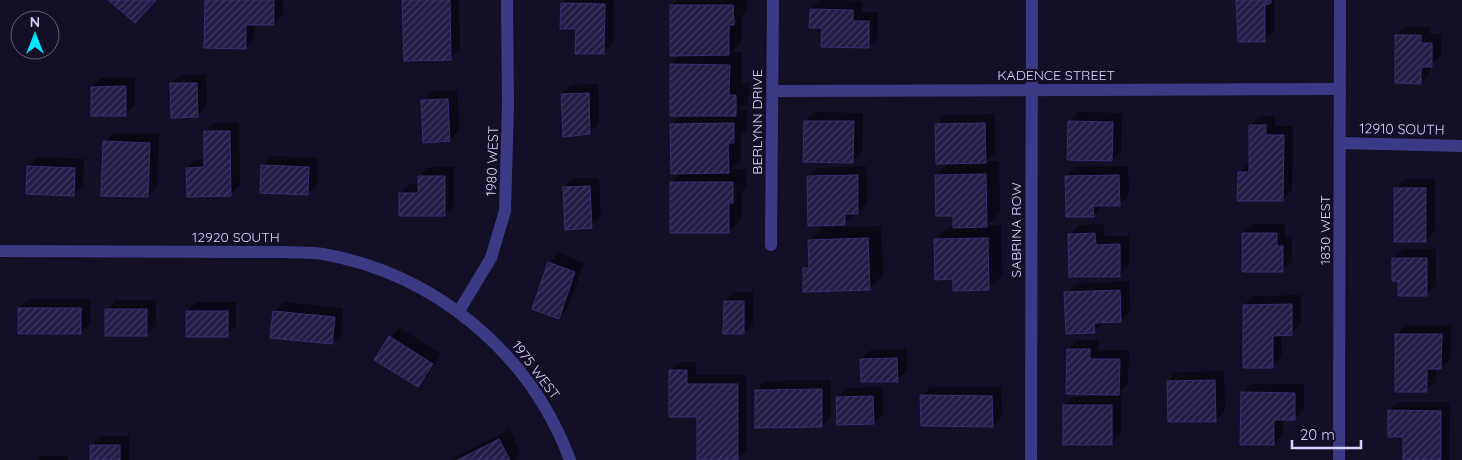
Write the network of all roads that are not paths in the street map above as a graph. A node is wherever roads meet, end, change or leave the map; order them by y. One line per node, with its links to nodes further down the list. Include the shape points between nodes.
1 (507, 0): 12 (street, 1980 WEST, via 505,211 491,258)
2 (773, 0): 7 (street, BERLYNN DRIVE)
3 (1032, 0): 6 (street, SABRINA ROW)
4 (1340, 0): 5 (street, 1830 WEST)
5 (1340, 89): 6 (street, KADENCE STREET); 8 (street, 1830 WEST)
6 (1032, 90): 7 (street, KADENCE STREET); 14 (street, SABRINA ROW)
7 (772, 91): 10 (street, BERLYNN DRIVE)
8 (1340, 143): 9 (street, 12910 SOUTH); 15 (street, 1830 WEST)
9 (1462, 146)
10 (771, 245)
11 (0, 251): 12 (street, 12920 SOUTH, via 322,254 394,276)
12 (459, 311): 13 (street, 1975 WEST, via 493,339 521,372 545,406)
13 (570, 460)
14 (1031, 460)
15 (1339, 460)

